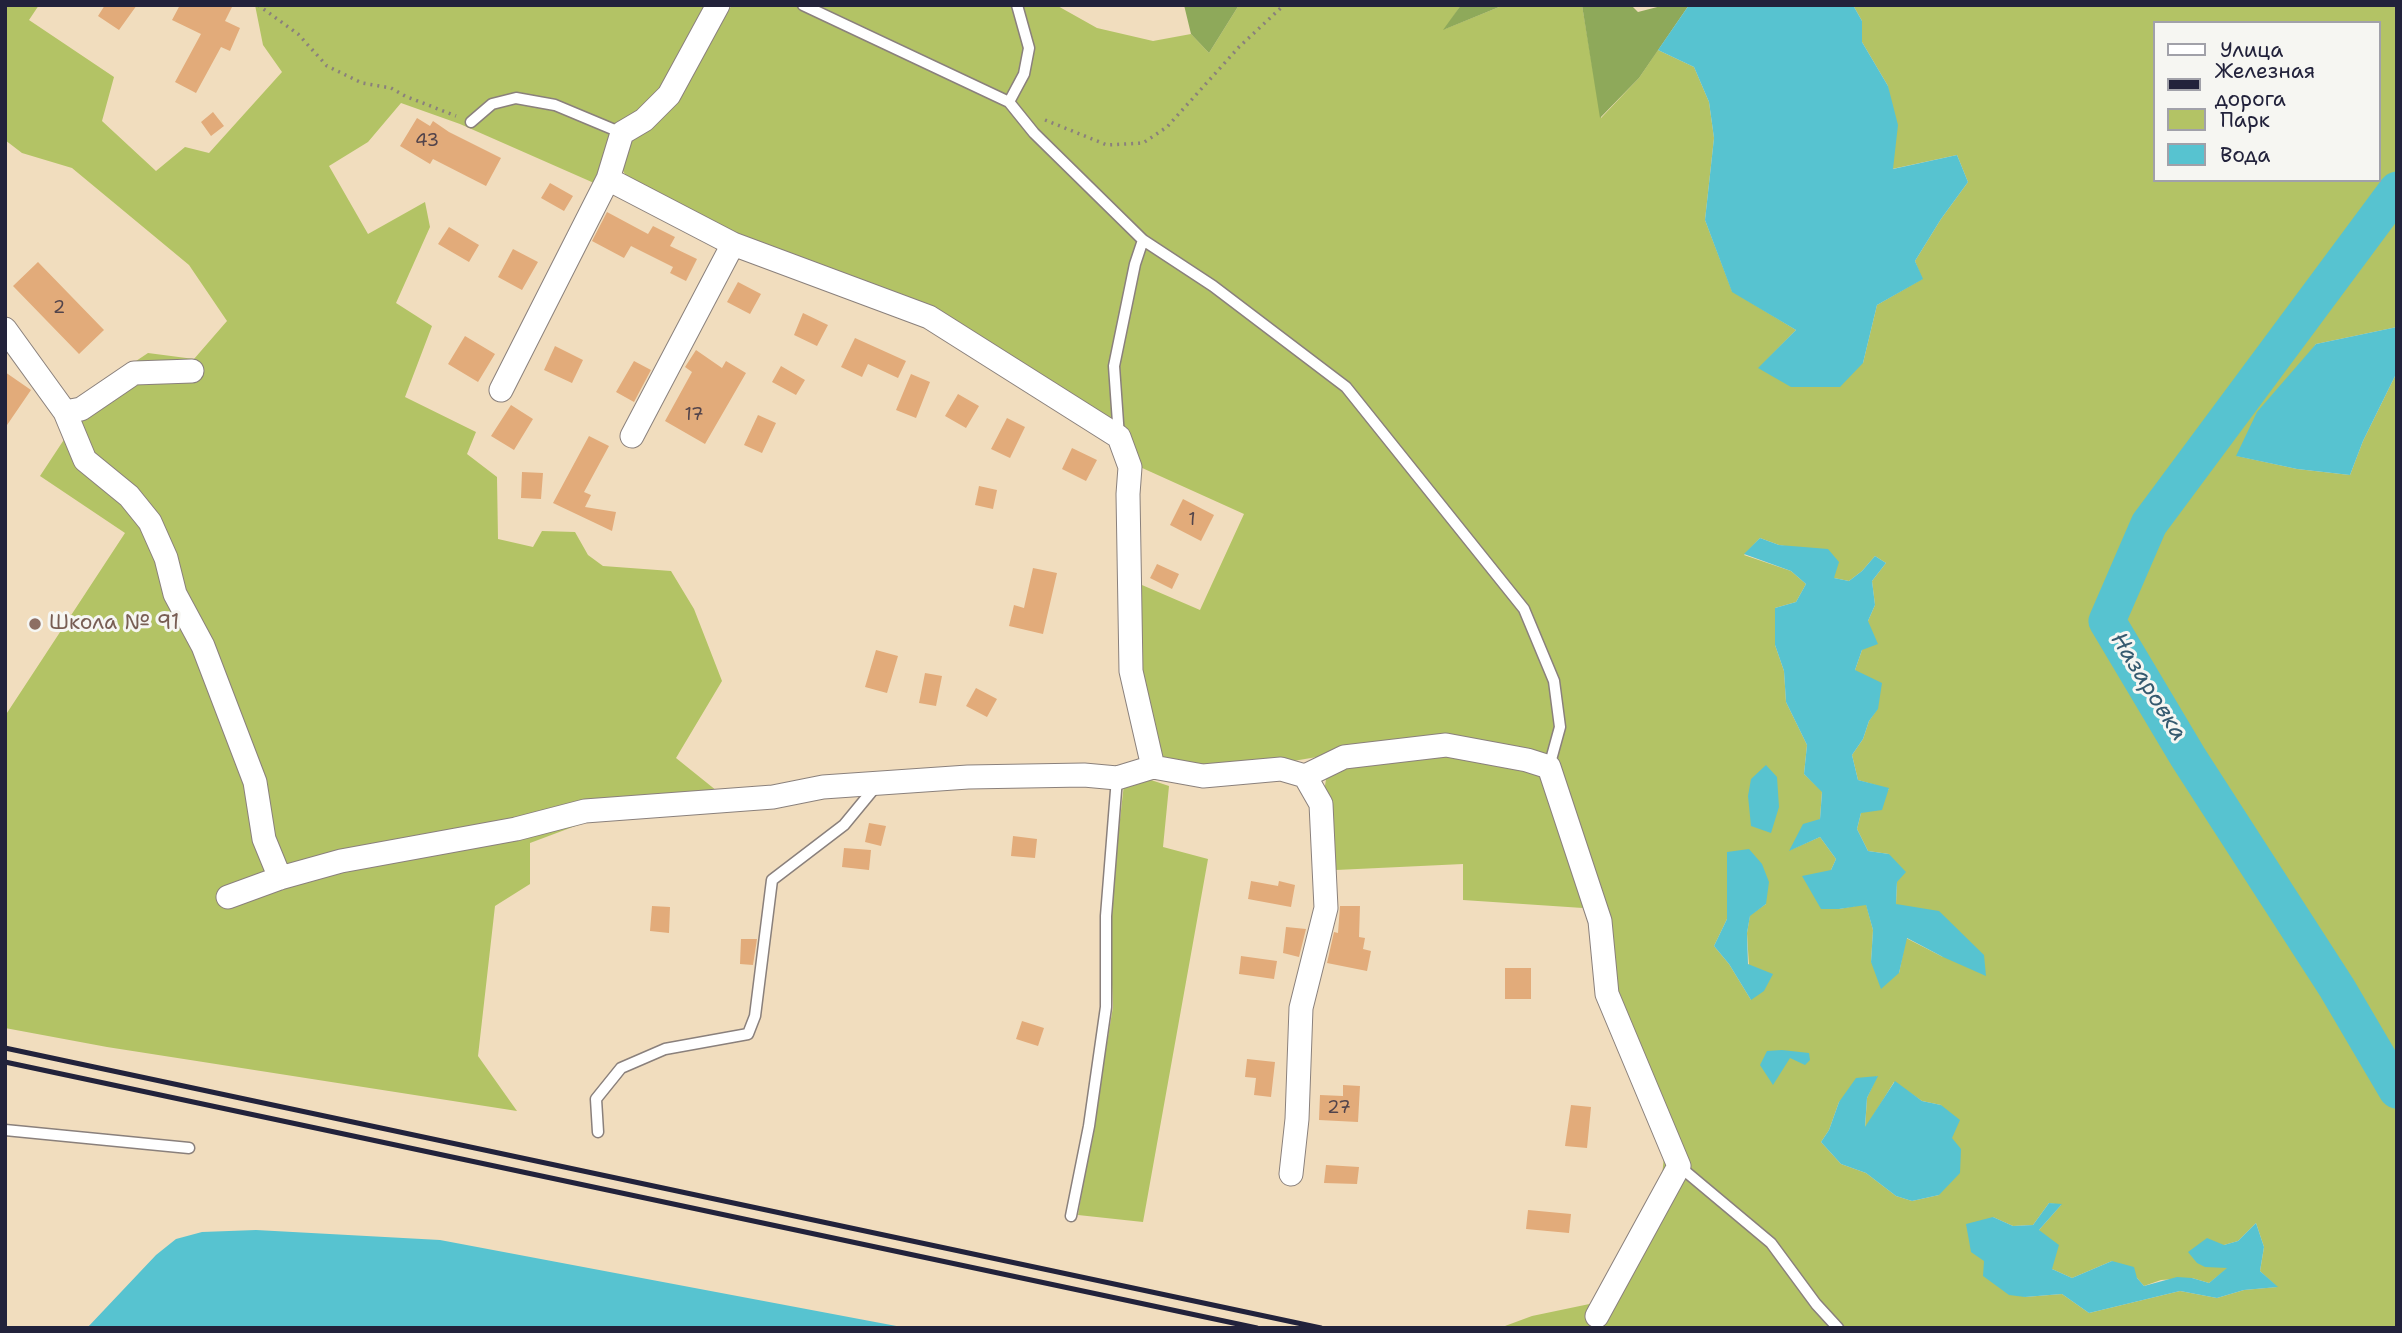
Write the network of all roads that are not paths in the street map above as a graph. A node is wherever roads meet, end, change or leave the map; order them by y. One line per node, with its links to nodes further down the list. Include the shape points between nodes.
1 (718, 5): 4 (street)
2 (803, 5): 5 (lane)
3 (1017, 5): 5 (lane, via 1029,48 1024,74)
4 (705, 16): 7 (street, via 669,95 644,120)
5 (1009, 102): 9 (lane, via 1034,133)
6 (471, 122): 7 (lane, via 492,104 516,98 555,105)
7 (622, 133): 8 (street)
8 (608, 179): 10 (street); 13 (street)
9 (1143, 240): 16 (lane, via 1114,366); 18 (lane, via 1213,286 1346,387 1524,609 1554,681 1560,727)
10 (733, 244): 15 (street); 16 (street, via 929,317)
11 (5, 329): 14 (street)
12 (192, 371): 14 (street, via 134,373 81,409)
13 (500, 390)
14 (65, 412): 22 (street, via 85,460 129,496 150,522 255,782 264,839)
15 (632, 436)
16 (1119, 437): 17 (street, via 1130,467 1131,671)
17 (1153, 767): 19 (street, via 1203,776 1281,769); 20 (street)
18 (1549, 767): 19 (street, via 1446,745 1344,757); 27 (street, via 1600,921 1607,994)
19 (1305, 776): 28 (street, via 1321,804 1326,908 1301,1008)
20 (1117, 778): 21 (street, via 981,777); 29 (lane, via 1106,916 1107,1007)
21 (879, 783): 22 (street, via 773,797 585,811 516,829 341,861); 25 (lane, via 844,825 772,880 755,1016 747,1034 665,1049 621,1068 596,1099)
22 (280, 878): 23 (street)
23 (228, 897)
24 (5, 1130): 26 (lane)
25 (598, 1132)
26 (189, 1148)
27 (1679, 1166): 30 (street); 31 (lane, via 1771,1243)
28 (1291, 1174)
29 (1071, 1216)
30 (1597, 1316)
31 (1838, 1328)

